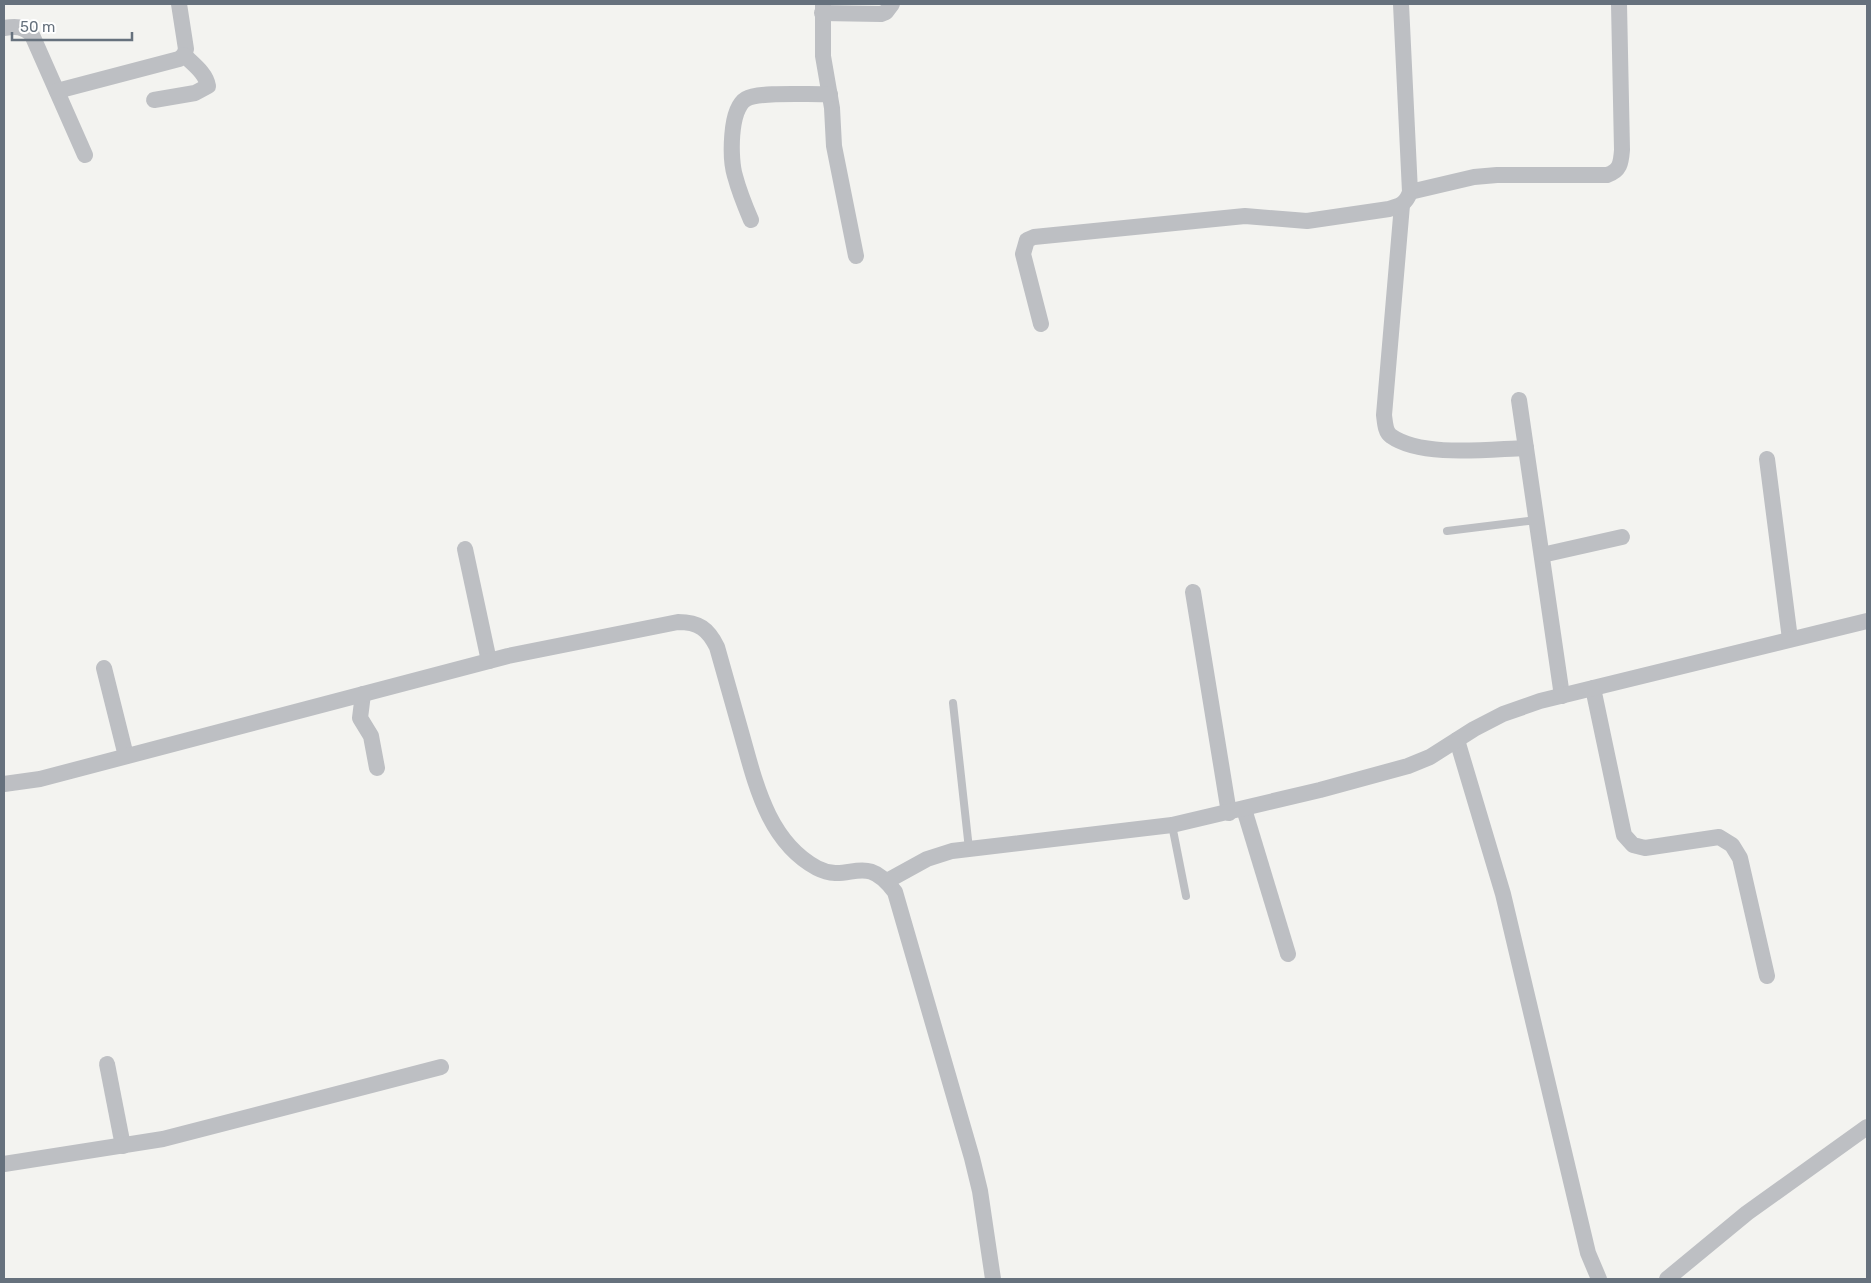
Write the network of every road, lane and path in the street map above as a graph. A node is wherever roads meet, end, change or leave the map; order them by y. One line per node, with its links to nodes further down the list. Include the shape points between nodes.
1 (179, 4): 7 (street, via 186,49)
2 (892, 4): 5 (street, via 881,14)
3 (1401, 4): 12 (street)
4 (1619, 4): 12 (street, via 1622,150 1621,165 1614,172 1607,175 1474,177)
5 (823, 8): 9 (street, via 823,56)
6 (4, 28): 8 (street, via 25,28 32,35)
7 (184, 55): 8 (street); 10 (street, via 202,72 208,86 195,93)
8 (57, 91): 11 (street)
9 (830, 94): 13 (street, via 756,96 740,103 734,116 732,159 734,175); 14 (street, via 838,169)
10 (154, 100)
11 (85, 155)
12 (1406, 199): 15 (street, via 1389,209 1307,220 1245,216 1027,240 1023,254); 17 (street, via 1385,428 1391,436 1436,451)
13 (751, 220)
14 (856, 256)
15 (1041, 324)
16 (1519, 400): 17 (street)
17 (1526, 448): 19 (street)
18 (1767, 459): 26 (street)
19 (1536, 520): 20 (lane); 23 (street)
20 (1447, 531)
21 (1622, 537): 23 (street)
22 (465, 549): 27 (street)
23 (1542, 555): 31 (street)
24 (1193, 592): 37 (street)
25 (1867, 621): 26 (street)
26 (1790, 639): 29 (street)
27 (489, 661): 30 (street); 40 (street, via 678,622 692,622 703,627 717,647 758,793 779,833 818,869 834,872 868,870)
28 (104, 668): 34 (street)
29 (1593, 688): 31 (street); 43 (street, via 1624,835 1633,845 1645,848 1719,837 1732,845 1740,858)
30 (363, 694): 34 (street); 35 (street, via 360,718 373,742)
31 (1562, 696): 33 (street, via 1503,714)
32 (953, 703): 39 (lane)
33 (1458, 740): 37 (street, via 1408,766); 50 (street, via 1504,894 1588,1253)
34 (126, 756): 36 (street, via 40,779)
35 (377, 768)
36 (4, 784)
37 (1236, 811): 38 (street); 42 (street)
38 (1172, 825): 39 (street); 41 (lane)
39 (969, 849): 40 (street, via 927,860)
40 (887, 881): 49 (street, via 895,892 906,926 972,1158)
41 (1186, 896)
42 (1288, 954)
43 (1767, 976)
44 (107, 1064): 47 (street)
45 (441, 1067): 47 (street, via 163,1139)
46 (1867, 1127): 51 (street, via 1748,1213)
47 (122, 1146): 48 (street)
48 (4, 1164)
49 (993, 1279)
50 (1599, 1279)
51 (1667, 1279)

